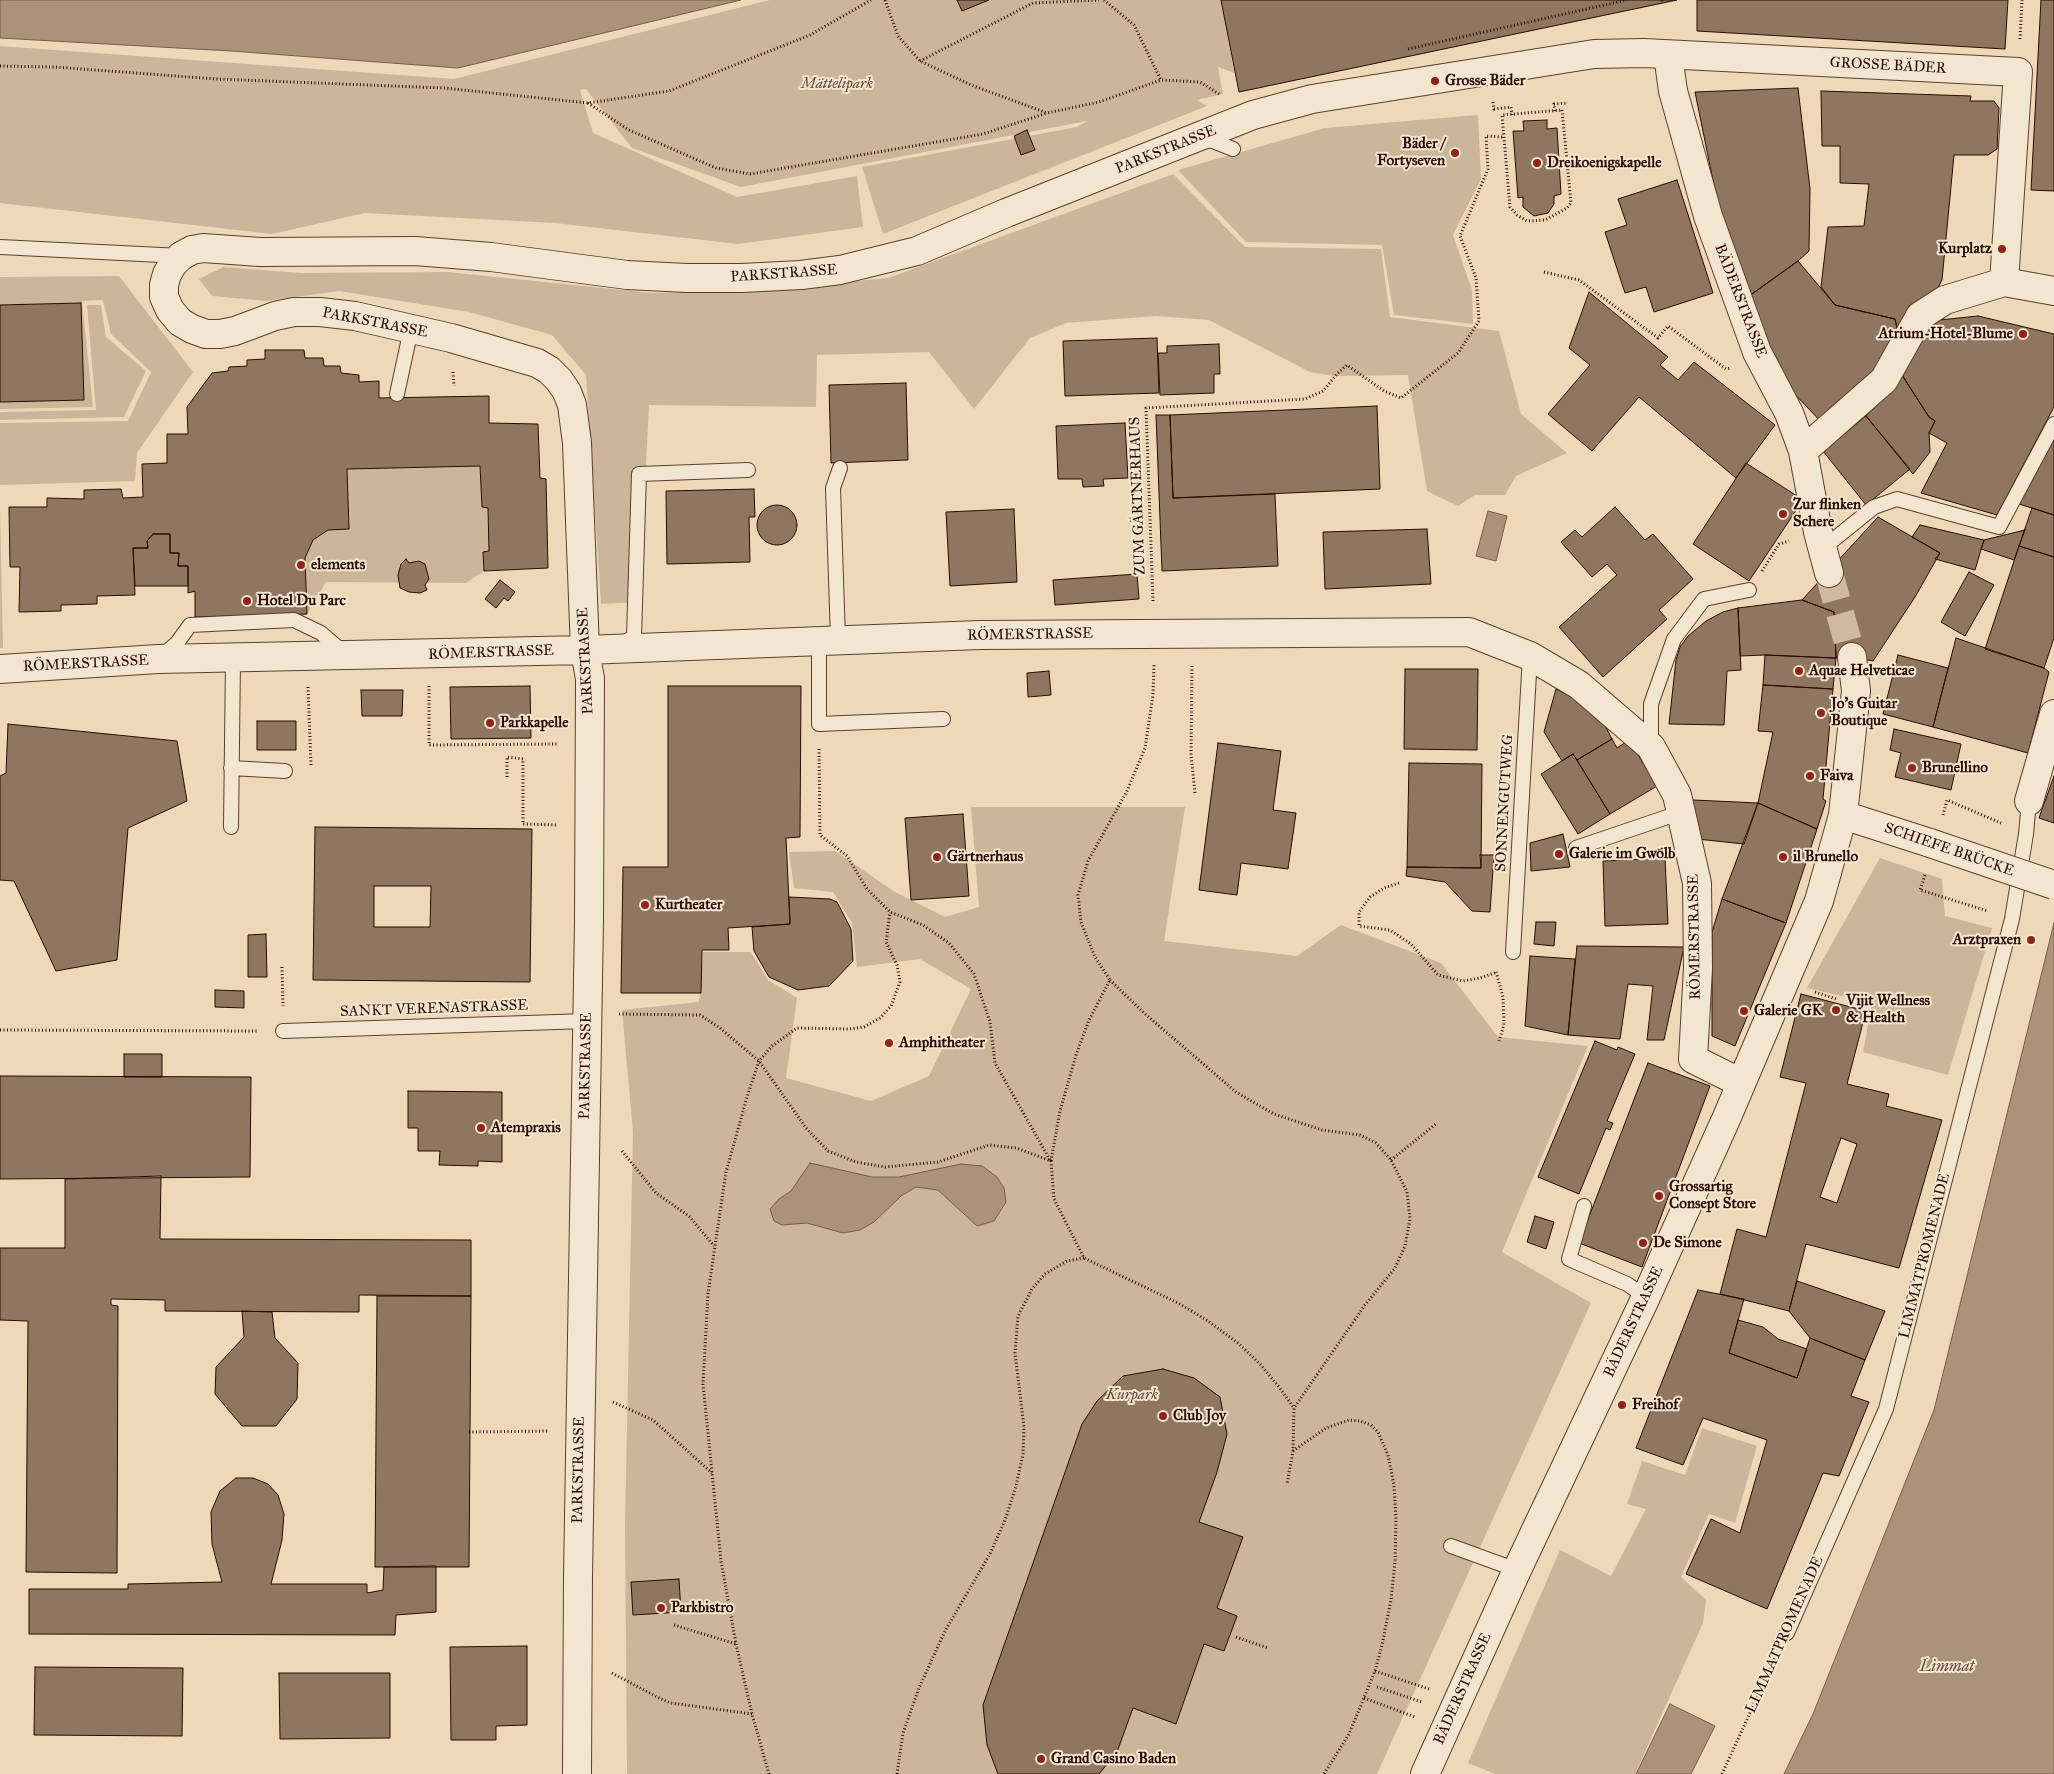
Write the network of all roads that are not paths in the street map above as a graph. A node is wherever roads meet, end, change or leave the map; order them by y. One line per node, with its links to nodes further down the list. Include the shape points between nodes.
1 (1668, 55): 2 (street, PARKSTRASSE, via 1594,54 1312,99 1253,115); 6 (street, GROSSE BÄDER, via 2018,72); 11 (street, BÄDERSTRASSE, via 1673,91 1708,216 1757,352 1789,413)
2 (1192, 140): 3 (lane, via 1214,141); 5 (street, PARKSTRASSE, via 917,251 830,272 687,278 415,251 260,252 203,248)
3 (1232, 149)
4 (0, 247): 5 (lane)
5 (181, 256): 8 (street, PARKSTRASSE, via 167,274 164,296 180,322 206,334 235,331 294,312 354,316)
6 (2004, 282): 7 (street); 11 (street, via 1945,300 1920,316 1884,380)
7 (2054, 291)
8 (411, 329): 9 (lane); 18 (street, PARKSTRASSE, via 537,363 549,370 567,392 577,443)
9 (397, 394)
10 (2054, 424): 14 (lane, via 1999,527 1897,499 1874,507)
11 (1803, 451): 14 (street, BÄDERSTRASSE)
12 (840, 468): 16 (lane, via 833,488)
13 (748, 470): 17 (lane, via 639,474 634,638)
14 (1825, 561)
15 (1749, 590): 27 (lane, via 1704,599 1674,639 1651,704)
16 (829, 640): 17 (street, RÖMERSTRASSE); 20 (street, RÖMERSTRASSE, via 1154,627 1193,633 1469,632); 26 (lane, via 818,724)
17 (614, 648): 18 (street, RÖMERSTRASSE)
18 (585, 650): 19 (street, RÖMERSTRASSE); 37 (street, PARKSTRASSE, via 590,678)
19 (348, 656): 22 (lane, via 321,633 294,620 190,626 177,643); 23 (street, RÖMERSTRASSE)
20 (1530, 656): 27 (street, RÖMERSTRASSE, via 1579,685); 36 (lane, SONNENGUTWEG)
21 (1852, 657): 32 (street, BÄDERSTRASSE, via 1856,690)
22 (158, 659): 23 (street, RÖMERSTRASSE); 24 (street, RÖMERSTRASSE)
23 (233, 659): 28 (lane)
24 (0, 669)
25 (2054, 714): 30 (street, LIMMATPROMENADE)
26 (943, 720)
27 (1651, 747): 31 (street, RÖMERSTRASSE, via 1677,795)
28 (231, 768): 29 (lane); 33 (lane)
29 (285, 771)
30 (2029, 801): 44 (lane, LIMMATPROMENADE, via 2012,919 1886,1409)
31 (1682, 812): 34 (lane); 39 (street, RÖMERSTRASSE, via 1697,883 1698,968 1693,1059)
32 (1843, 815): 35 (street, SCHIEFE BRÜCKE, bridge); 39 (street, BÄDERSTRASSE, via 1819,902)
33 (231, 827)
34 (1576, 848)
35 (2054, 885)
36 (1513, 952)
37 (587, 1021): 38 (lane, SANKT VERENASTRASSE); 45 (street, PARKSTRASSE)
38 (283, 1031)
39 (1741, 1083): 41 (street, BÄDERSTRASSE)
40 (1584, 1206): 41 (lane, via 1569,1259 1627,1284)
41 (1646, 1297): 43 (street, BÄDERSTRASSE)
42 (1451, 1546): 43 (lane)
43 (1517, 1570): 46 (street, BÄDERSTRASSE)
44 (1787, 1633)
45 (577, 1774)
46 (1425, 1774)

